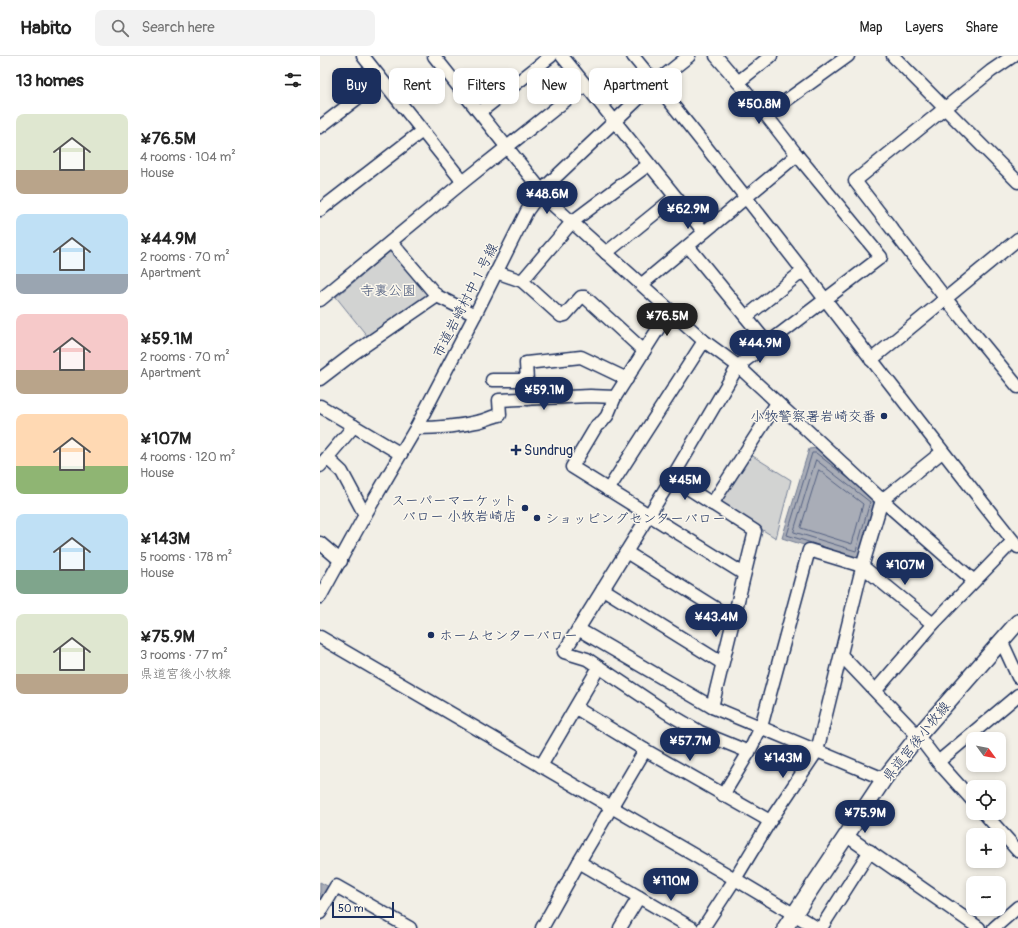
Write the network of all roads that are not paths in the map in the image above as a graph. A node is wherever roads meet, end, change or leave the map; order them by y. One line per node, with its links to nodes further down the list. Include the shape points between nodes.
1 (363, 56): 12 (street)
2 (434, 56): 22 (street)
3 (551, 56): 22 (street)
4 (562, 56): 17 (street)
5 (633, 56): 13 (street)
6 (689, 56): 14 (street, 市道岩崎村中１号線)
7 (716, 56): 16 (street)
8 (771, 56): 16 (street)
9 (848, 56): 23 (street)
10 (893, 56): 21 (street)
11 (1013, 56): 21 (street)
12 (372, 68)
13 (643, 68)
14 (674, 68)
15 (381, 80): 26 (street)
16 (738, 82): 23 (street)
17 (585, 85): 24 (street); 27 (street)
18 (350, 104): 25 (street)
19 (633, 104): 24 (street, 市道岩崎村中１号線)
20 (672, 104): 34 (street)
21 (945, 109): 31 (street); 49 (street, via 855,181)
22 (480, 112): 27 (street)
23 (766, 115): 28 (street)
24 (614, 122): 29 (street); 32 (street, 市道岩崎村中１号線)
25 (320, 127)
26 (422, 130): 30 (street); 35 (street)
27 (507, 147): 30 (street); 32 (street)
28 (797, 155): 34 (street); 48 (street, via 881,257)
29 (648, 165): 33 (street); 36 (street)
30 (463, 182): 39 (street)
31 (1018, 182)
32 (542, 190): 36 (street, via 553,205); 43 (street, 市道岩崎村中１号線, via 527,211)
33 (675, 196): 37 (street); 41 (street)
34 (746, 197): 37 (street); 42 (street)
35 (320, 210)
36 (572, 222): 41 (street); 44 (street)
37 (704, 232): 40 (street)
38 (1018, 239): 49 (street)
39 (391, 242): 46 (street); 47 (street)
40 (688, 246): 45 (street); 52 (street)
41 (606, 253): 45 (street)
42 (803, 271): 48 (street); 52 (street)
43 (496, 272): 44 (street); 51 (street, 市道岩崎村中１号線)
44 (522, 281): 55 (street, via 561,316 565,315 581,297 585,297)
45 (642, 284): 50 (street)
46 (437, 296): 51 (street); 58 (street, via 354,352)
47 (320, 299)
48 (825, 299): 54 (street); 56 (street)
49 (946, 299): 56 (street); 62 (street)
50 (670, 310): 53 (street); 55 (street)
51 (475, 315): 68 (street, 市道岩崎村中１号線)
52 (746, 317): 54 (street)
53 (704, 341): 57 (street); 73 (street)
54 (768, 343): 57 (street)
55 (644, 350): 59 (street)
56 (871, 360): 69 (street)
57 (738, 366): 65 (street); 72 (street)
58 (320, 379)
59 (627, 379): 61 (street, via 581,357 526,363); 63 (street)
60 (492, 380): 61 (street)
61 (527, 380): 64 (street)
62 (1018, 387)
63 (615, 398): 64 (street, via 590,396); 73 (street, via 607,416 597,425 572,467)
64 (528, 400): 68 (street, via 499,400 500,415 478,422 443,428)
65 (777, 403): 74 (street); 75 (street)
66 (320, 406): 67 (street)
67 (354, 426): 70 (street); 71 (street)
68 (416, 428): 70 (street, 市道岩崎村中１号線)
69 (942, 452): 74 (street); 79 (street)
70 (401, 454): 76 (street, 市道岩崎村中１号線)
71 (323, 462): 76 (street, via 342,472)
72 (672, 478): 75 (street); 77 (street)
73 (608, 490): 77 (street)
74 (882, 500): 82 (street); 84 (street)
75 (712, 504): 83 (street, via 755,531)
76 (365, 515): 81 (street, 市道岩崎村中１号線)
77 (649, 515): 80 (street); 83 (street)
78 (320, 543): 81 (street)
79 (1017, 545): 84 (street)
80 (626, 552): 85 (street); 87 (street)
81 (341, 561): 86 (street, 市道岩崎村中１号線)
82 (862, 566): 89 (street); 93 (street); 101 (street, via 809,550)
83 (744, 574): 87 (street)
84 (974, 582): 89 (street)
85 (602, 589): 90 (street); 94 (street)
86 (320, 598)
87 (733, 618): 94 (street)
88 (1018, 622): 92 (main road, 県道宮後小牧線)
89 (934, 624): 97 (street)
90 (578, 629): 95 (street, via 564,652 588,659); 99 (street)
91 (320, 637): 107 (street)
92 (1001, 640): 96 (street); 102 (main road, 県道宮後小牧線)
93 (841, 655): 97 (street); 104 (street)
94 (722, 663): 99 (street)
95 (599, 667): 100 (street); 105 (street, via 700,732)
96 (1018, 678)
97 (876, 690): 102 (street)
98 (1018, 695): 106 (street)
99 (712, 707): 101 (street)
100 (576, 708): 103 (street); 107 (street)
101 (761, 727): 104 (street); 105 (street)
102 (918, 736): 106 (street); 108 (main road, 県道宮後小牧線)
103 (645, 750): 110 (street); 111 (street)
104 (816, 751): 108 (street); 113 (street)
105 (749, 752): 110 (street)
106 (938, 762): 109 (street)
107 (541, 766): 111 (street)
108 (884, 779): 114 (main road, 県道宮後小牧線)
109 (966, 793)
110 (723, 795): 113 (street)
111 (612, 807): 117 (street); 118 (street)
112 (990, 820): 115 (street)
113 (770, 821): 118 (street)
114 (847, 836): 116 (street); 122 (main road, 県道宮後小牧線)
115 (1018, 851)
116 (870, 852): 131 (street); 132 (street)
117 (579, 862): 119 (street); 125 (street)
118 (735, 879): 122 (street); 128 (street)
119 (639, 897): 126 (street); 127 (street)
120 (1018, 907): 133 (street)
121 (320, 913): 123 (street, via 336,886)
122 (794, 914): 129 (main road, 県道宮後小牧線); 130 (street)
123 (390, 923): 124 (street)
124 (410, 928)
125 (542, 928)
126 (620, 928)
127 (692, 928)
128 (703, 928)
129 (786, 928)
130 (817, 928)
131 (821, 928)
132 (979, 928)
133 (994, 928)

